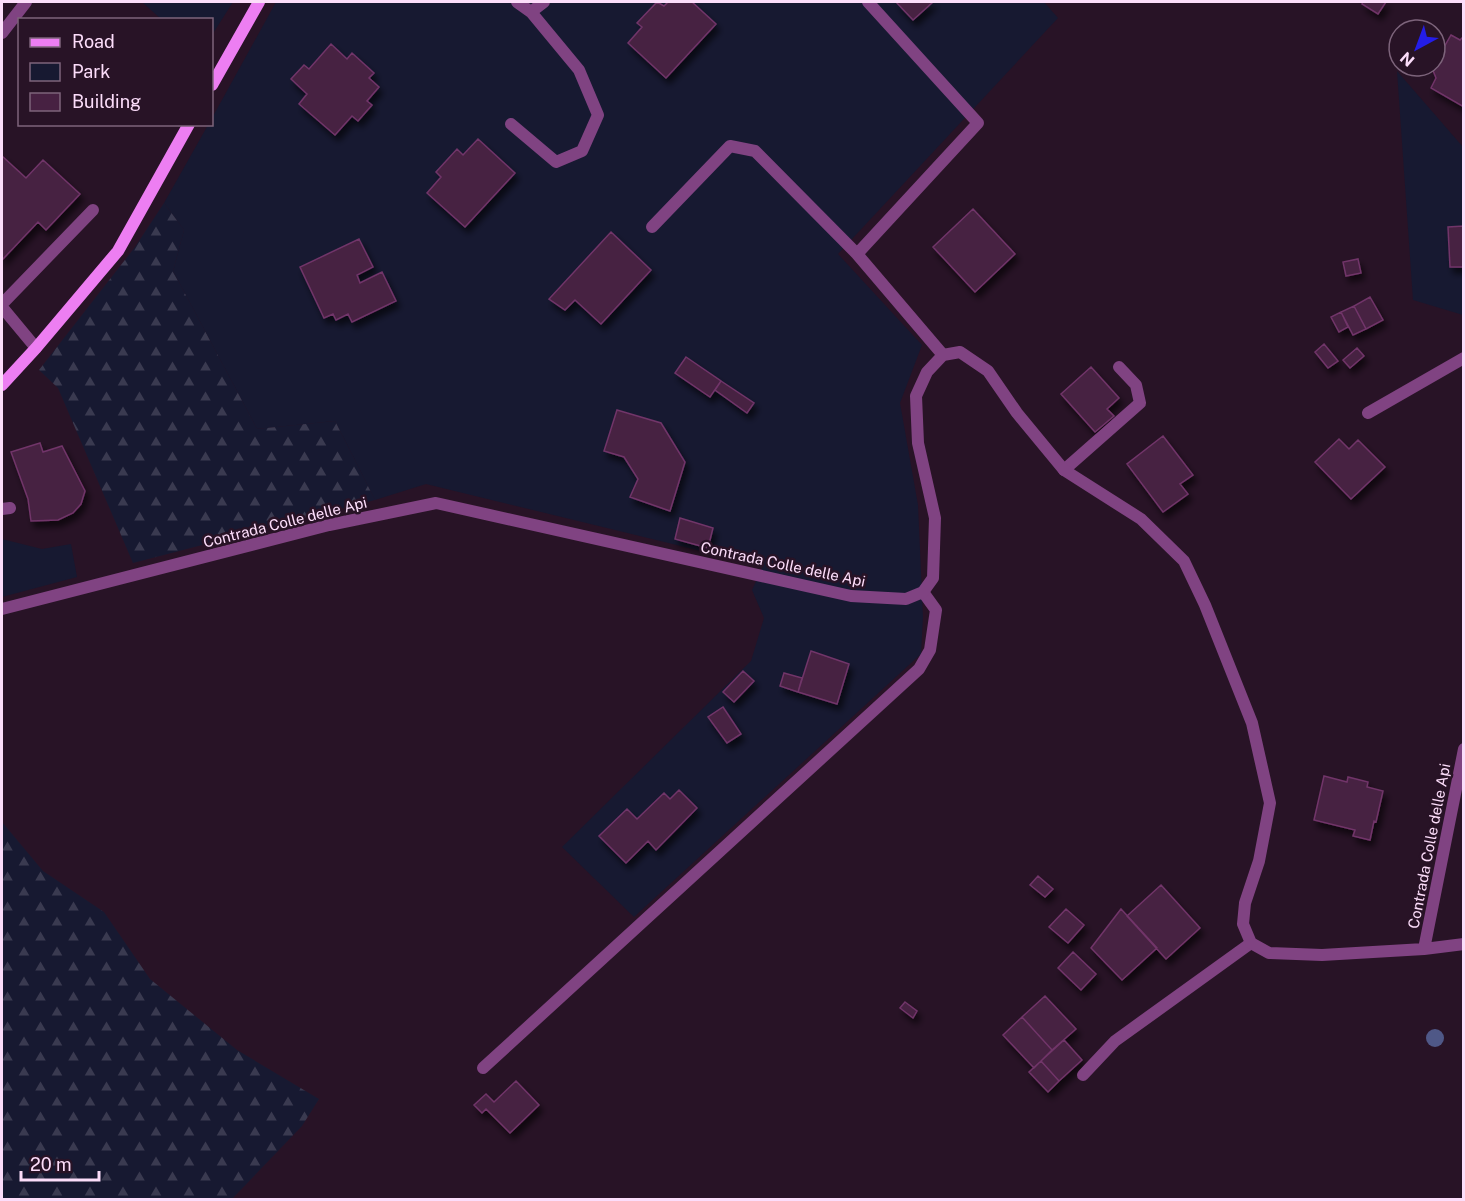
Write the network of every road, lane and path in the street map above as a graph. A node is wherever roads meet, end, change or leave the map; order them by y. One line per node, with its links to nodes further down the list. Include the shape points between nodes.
1 (26, 2): 7 (street)
2 (259, 2): 8 (street)
3 (517, 2): 6 (street)
4 (544, 2): 6 (street)
5 (867, 2): 13 (street, via 978,123)
6 (531, 12): 9 (street, via 579,70 598,115 582,151 556,162)
7 (2, 33)
8 (213, 83)
9 (511, 124)
10 (188, 126): 15 (street, via 118,251)
11 (93, 210): 14 (street)
12 (652, 227): 13 (street, via 730,146 755,151)
13 (857, 254): 16 (street)
14 (2, 305): 15 (street)
15 (36, 348): 19 (street)
16 (943, 355): 21 (street, via 960,352 988,371); 22 (street, via 927,372 916,396 918,443 934,518 933,579)
17 (1464, 357): 20 (street)
18 (1119, 367): 21 (street, via 1136,385 1140,403)
19 (2, 384)
20 (1368, 413)
21 (1064, 470): 25 (street, via 1141,519 1184,561 1205,604 1252,723 1270,803 1259,861 1245,903 1243,924)
22 (923, 592): 23 (street, Contrada Colle delle Api, via 906,600 850,596 436,503 329,525); 28 (street, via 936,610 930,650 919,669)
23 (2, 609)
24 (1464, 749): 27 (street, Contrada Colle delle Api)
25 (1251, 943): 27 (street, Contrada Colle delle Api, via 1269,953 1322,955); 29 (street, via 1115,1041)
26 (1464, 944): 27 (street, Contrada Colle delle Api)
27 (1424, 949)
28 (483, 1068)
29 (1083, 1075)

